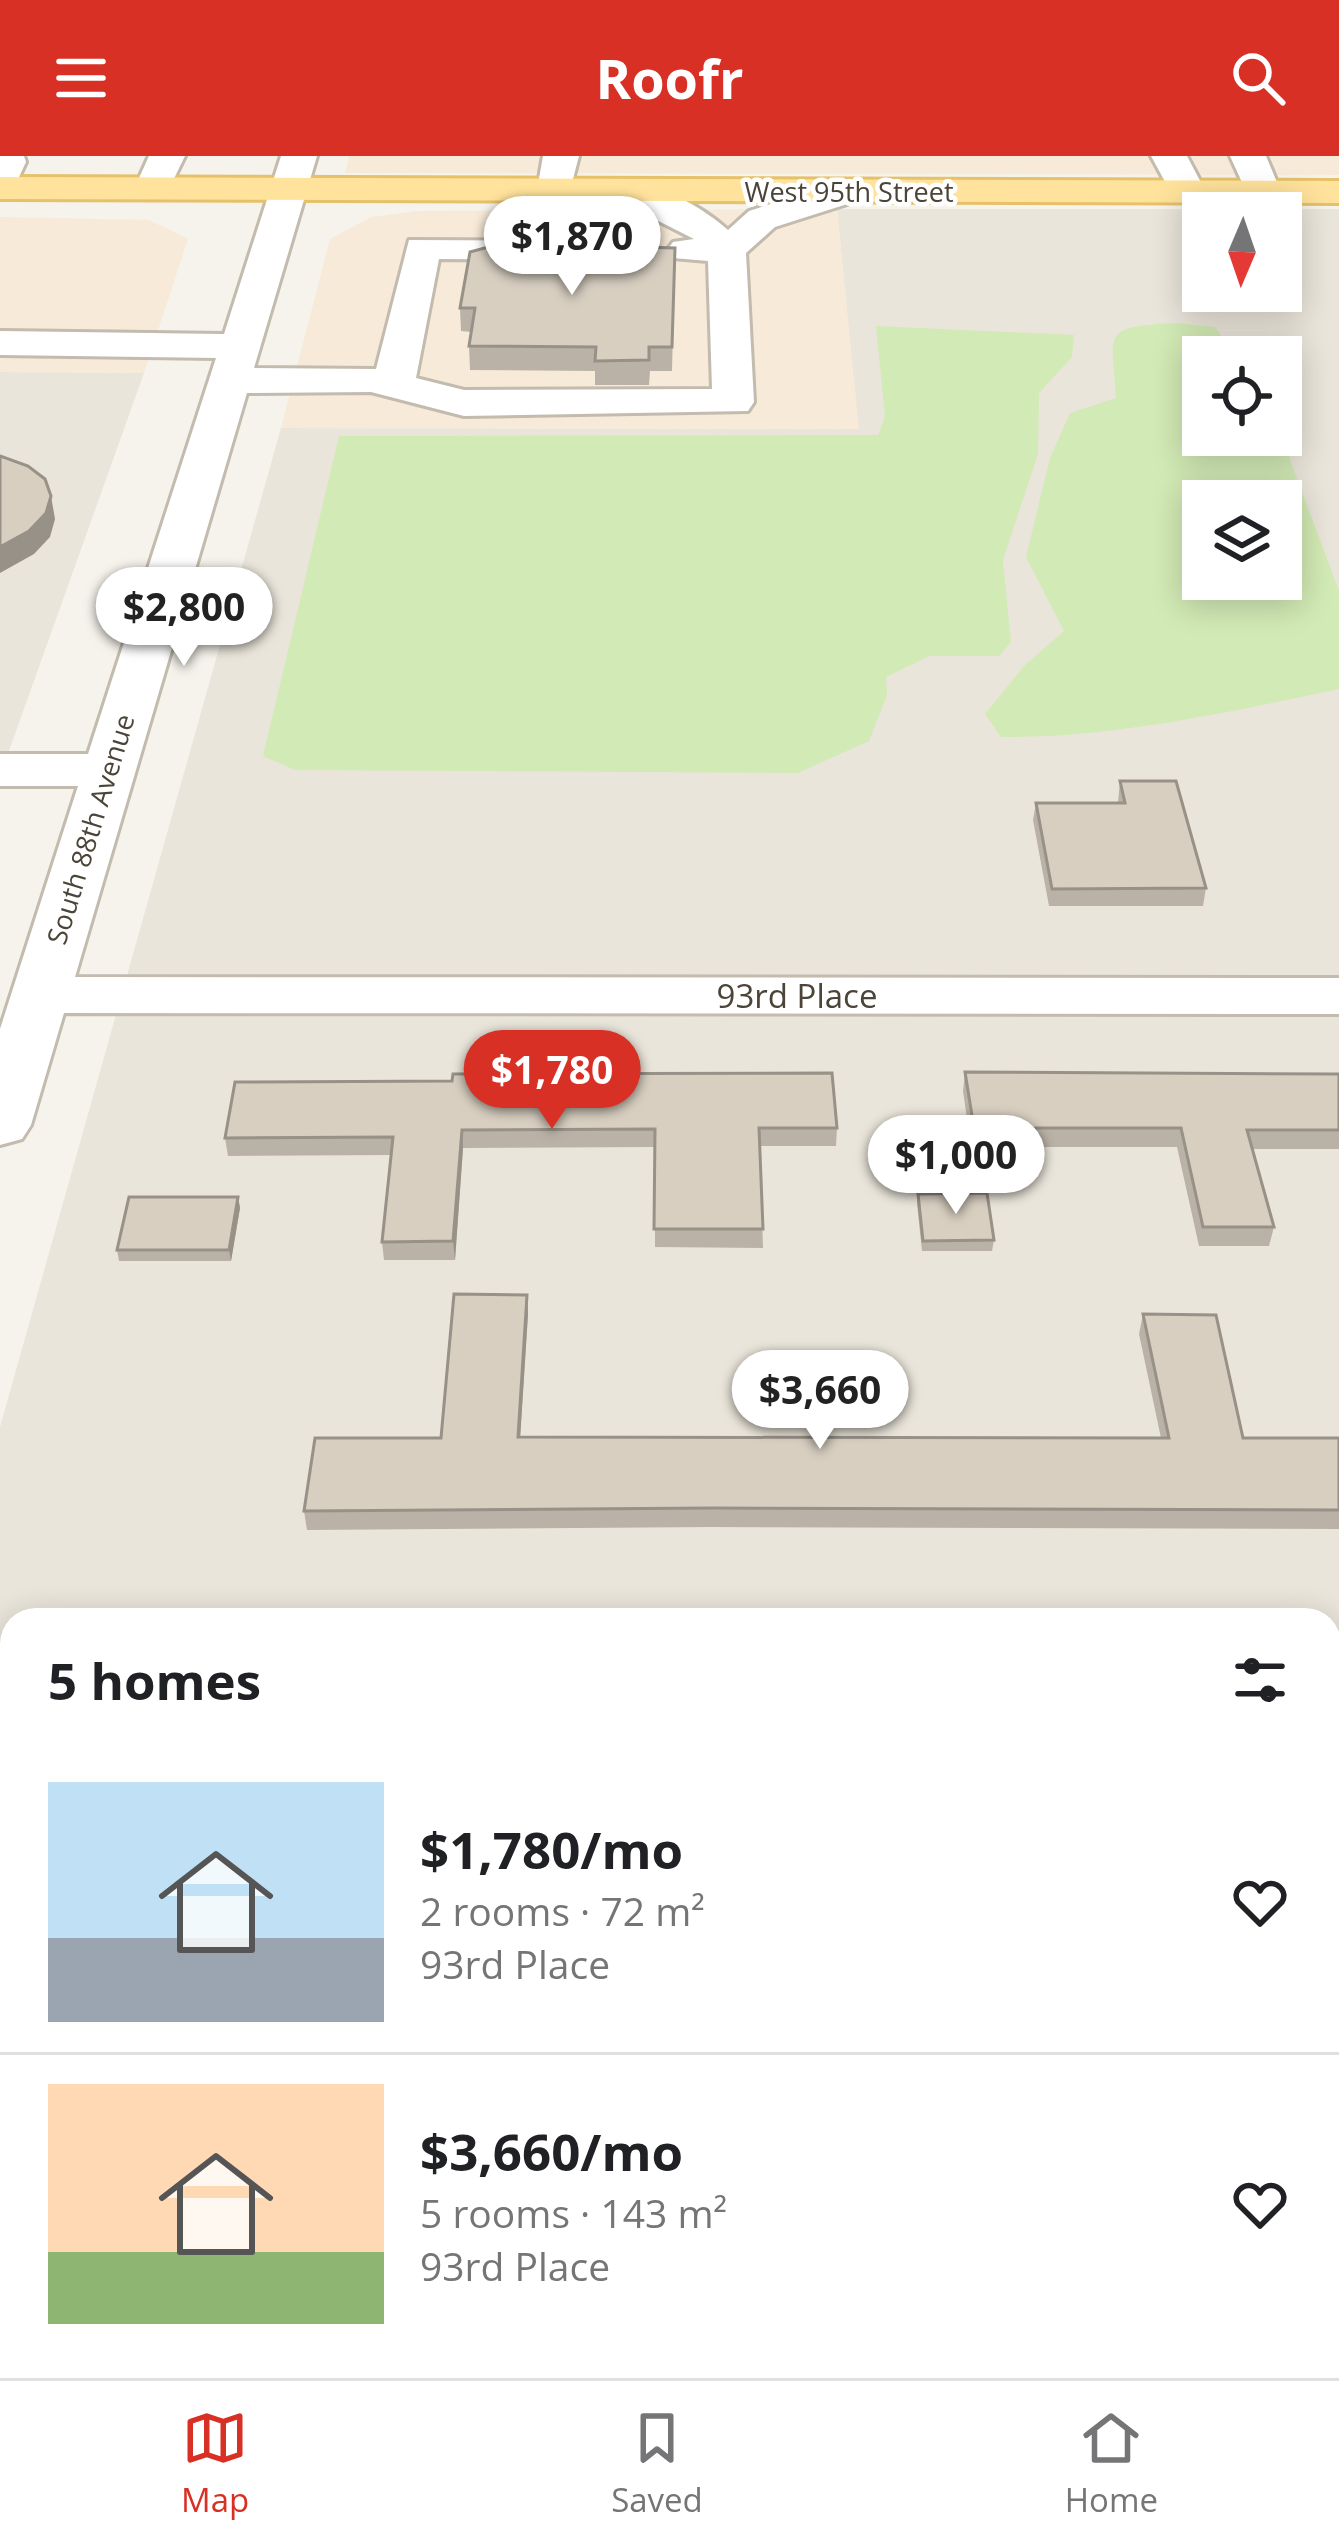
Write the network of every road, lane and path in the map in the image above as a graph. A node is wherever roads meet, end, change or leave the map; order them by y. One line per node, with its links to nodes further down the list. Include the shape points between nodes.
1 (6, 156): 8 (street)
2 (1169, 156): 11 (street)
3 (1248, 156): 12 (street)
4 (160, 173): 5 (main road, West 95th Street); 8 (main road, West 95th Street)
5 (294, 173): 6 (main road, West 95th Street); 19 (street, South 88th Avenue)
6 (558, 173): 9 (main road, West 95th Street)
7 (795, 173): 9 (main road, West 95th Street); 10 (main road, West 95th Street)
8 (0, 185)
9 (628, 190): 17 (street, via 700,224)
10 (850, 191): 11 (main road, West 95th Street); 17 (street, via 762,219)
11 (1187, 192)
12 (1263, 192)
13 (1302, 192): 14 (main road, West 95th Street)
14 (1339, 192)
15 (609, 249): 20 (street, via 422,248)
16 (656, 249): 17 (street)
17 (727, 250): 20 (street, via 733,402 464,403)
18 (0, 343): 19 (street)
19 (234, 364): 20 (street); 22 (street, South 88th Avenue)
20 (393, 387)
21 (0, 770): 22 (street)
22 (108, 770): 23 (street, South 88th Avenue)
23 (39, 995): 24 (street, 93rd Place); 25 (street, South 88th Avenue)
24 (1339, 995)
25 (0, 1125)

